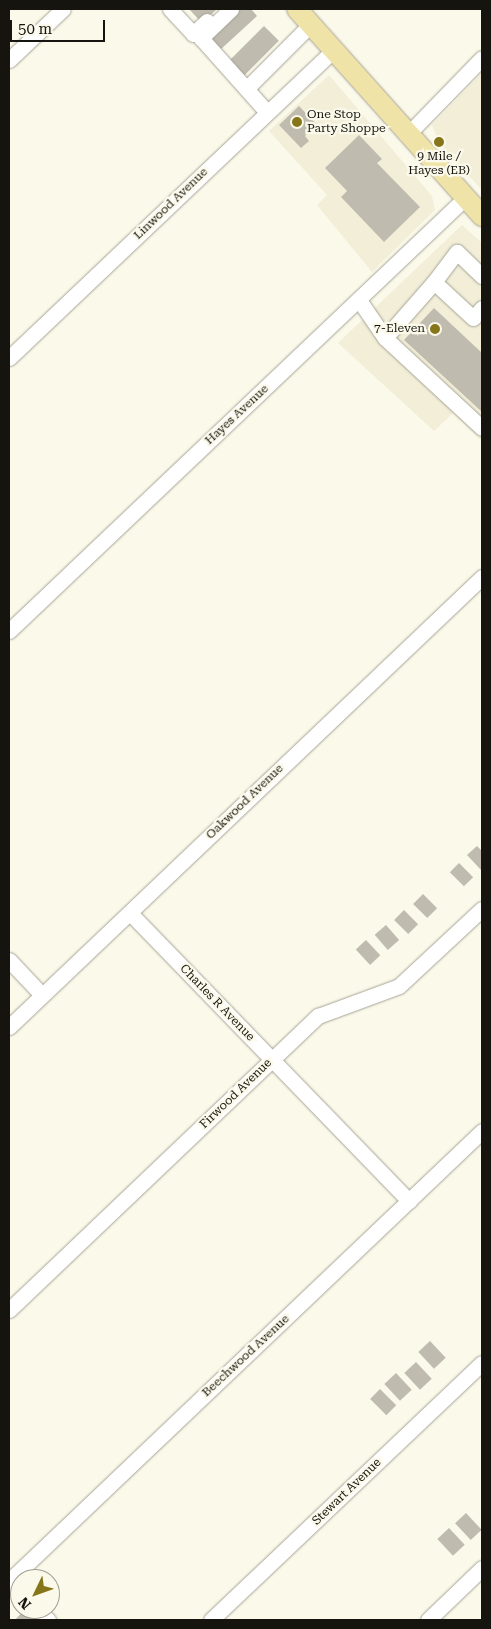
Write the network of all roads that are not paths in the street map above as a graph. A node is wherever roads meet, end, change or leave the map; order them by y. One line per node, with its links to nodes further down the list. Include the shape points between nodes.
1 (64, 9): 8 (street)
2 (170, 9): 3 (street, via 193,34)
3 (221, 9)
4 (231, 9): 9 (street, via 201,38)
5 (302, 13): 6 (main road); 9 (street)
6 (334, 50): 10 (street, Linwood Avenue); 11 (main road)
7 (482, 58): 11 (street)
8 (9, 60)
9 (247, 88): 10 (street)
10 (267, 112): 19 (street, Linwood Avenue)
11 (407, 135): 12 (main road)
12 (465, 198): 13 (main road); 16 (street, Hayes Avenue)
13 (482, 216)
14 (482, 276): 15 (street, via 457,252)
15 (434, 282): 17 (street); 18 (street)
16 (358, 300): 18 (street); 22 (street, Hayes Avenue)
17 (479, 318)
18 (385, 338): 20 (street)
19 (9, 358)
20 (482, 428)
21 (482, 577): 24 (street, Oakwood Avenue)
22 (9, 631)
23 (482, 909): 28 (street, Firwood Avenue, via 398,986 327,1010)
24 (130, 912): 26 (street, Oakwood Avenue); 28 (street, Charles R Avenue)
25 (9, 960): 26 (street)
26 (42, 995): 27 (street, Oakwood Avenue)
27 (9, 1027)
28 (271, 1061): 30 (street, Charles R Avenue); 31 (street, Firwood Avenue)
29 (482, 1131): 30 (street, Beechwood Avenue)
30 (409, 1201): 34 (street, Beechwood Avenue)
31 (9, 1310)
32 (482, 1363): 35 (street, Stewart Avenue)
33 (482, 1568): 36 (street)
34 (9, 1581)
35 (211, 1620)
36 (428, 1620)

